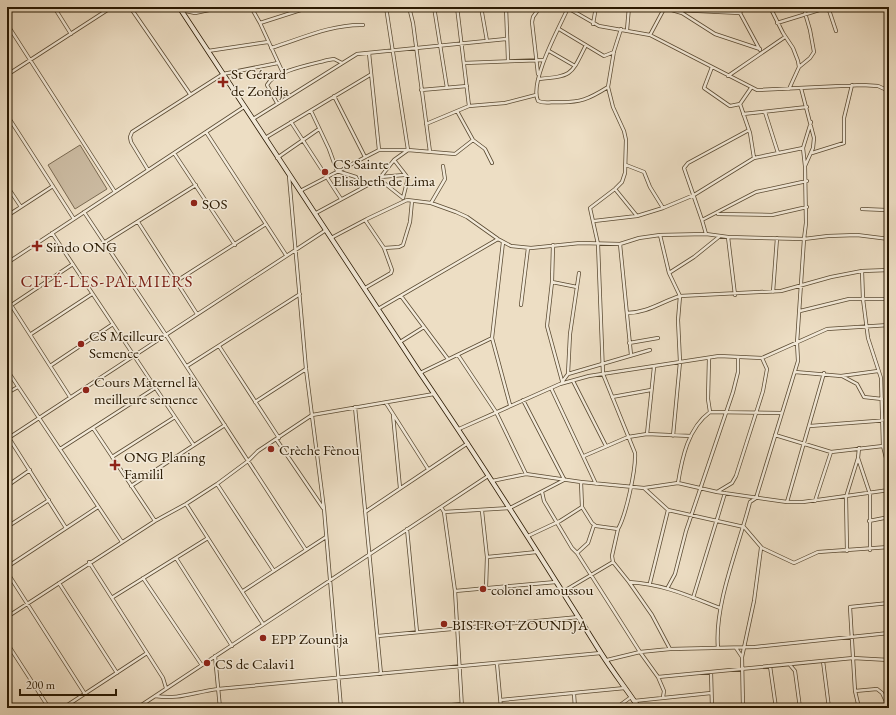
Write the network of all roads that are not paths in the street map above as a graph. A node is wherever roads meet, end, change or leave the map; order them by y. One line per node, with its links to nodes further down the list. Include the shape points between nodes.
1 (54, 7): 34 (street)
2 (111, 7): 34 (street)
3 (130, 7): 76 (street)
4 (223, 7): 20 (street, via 195,13)
5 (251, 7): 25 (street)
6 (310, 7): 25 (street)
7 (386, 7): 45 (street)
8 (409, 7): 44 (street)
9 (434, 7): 42 (street)
10 (456, 7): 40 (street)
11 (481, 7): 38 (street)
12 (506, 7): 37 (street)
13 (540, 7): 51 (street, via 532,22)
14 (596, 7): 28 (street)
15 (629, 7): 32 (street)
16 (665, 7): 22 (street); 35 (street)
17 (743, 7): 23 (street)
18 (770, 7): 26 (street)
19 (829, 7): 24 (street); 33 (street)
20 (180, 8): 46 (street)
21 (567, 8): 28 (street); 30 (street)
22 (674, 10): 23 (street); 49 (street, via 702,24 715,34)
23 (740, 13): 49 (street)
24 (805, 13): 26 (street); 60 (street, via 814,52)
25 (260, 23): 39 (street)
26 (777, 23): 36 (street)
27 (7, 24): 52 (street)
28 (593, 24): 31 (street)
29 (363, 26): 43 (street, via 349,25 336,28)
30 (559, 29): 41 (street); 47 (street)
31 (621, 29): 32 (street); 48 (street)
32 (626, 30): 35 (street)
33 (836, 31)
34 (71, 34): 52 (street)
35 (650, 35): 59 (street)
36 (785, 37): 49 (street); 60 (street, via 795,53)
37 (506, 39): 38 (street); 54 (street)
38 (487, 41): 40 (street)
39 (268, 42): 43 (street); 46 (street)
40 (462, 44): 42 (street); 57 (street)
41 (586, 45): 48 (street, via 604,56); 58 (street)
42 (438, 46): 44 (street); 70 (street)
43 (271, 48): 55 (street)
44 (417, 48): 45 (street); 74 (street)
45 (392, 50): 50 (street); 101 (street)
46 (208, 51): 62 (street)
47 (549, 51): 53 (street); 58 (street)
48 (614, 51): 69 (street)
49 (761, 51): 65 (street)
50 (369, 53): 56 (street, via 357,54); 64 (street)
51 (536, 59): 53 (street); 54 (street); 66 (street)
52 (30, 60): 63 (street); 127 (street)
53 (544, 60): 66 (street)
54 (508, 61): 57 (street)
55 (278, 63): 61 (street); 62 (street)
56 (342, 63): 61 (street, via 334,59 328,60); 79 (street)
57 (464, 63): 68 (street)
58 (575, 66): 66 (street, via 569,75)
59 (712, 67): 65 (street); 80 (street, via 704,88 730,106)
60 (799, 67): 73 (street)
61 (283, 73): 79 (street, via 267,85)
62 (223, 74): 76 (street); 82 (street)
63 (7, 75)
64 (370, 75): 78 (street); 100 (street)
65 (728, 76): 71 (street)
66 (539, 78): 77 (street)
67 (852, 85): 72 (street); 75 (street, via 871,85); 105 (street, via 844,118 844,143)
68 (467, 86): 70 (street); 81 (street)
69 (608, 87): 77 (street, via 591,98 576,102 541,102); 111 (street, via 624,131)
70 (447, 88): 74 (street)
71 (751, 88): 73 (street, via 762,91); 80 (street)
72 (801, 88): 73 (street); 83 (street)
73 (789, 89)
74 (421, 90): 92 (street)
75 (889, 90)
76 (190, 94): 114 (street, via 132,132 131,142)
77 (536, 95): 81 (street, via 505,103)
78 (334, 96): 84 (street); 106 (street)
79 (278, 103): 89 (street)
80 (740, 104): 87 (street)
81 (469, 106): 85 (street)
82 (244, 107): 89 (street); 95 (street)
83 (807, 107): 86 (street); 91 (street)
84 (311, 111): 90 (street); 93 (street)
85 (457, 111): 92 (street); 98 (street)
86 (765, 112): 87 (street); 104 (street)
87 (743, 114): 94 (street)
88 (7, 115): 123 (street)
89 (252, 119): 96 (street)
90 (291, 122): 96 (street); 97 (street)
91 (811, 122): 99 (street); 105 (street, via 814,138)
92 (426, 124): 102 (street)
93 (320, 129): 97 (street); 115 (street)
94 (749, 130): 108 (street); 128 (street, via 688,163 684,168)
95 (206, 132): 103 (street); 149 (street)
96 (265, 138): 107 (street)
97 (304, 140): 107 (street); 118 (street)
98 (473, 140): 102 (street, via 457,153); 110 (street, via 485,149)
99 (803, 148): 104 (street); 113 (street)
100 (379, 150): 101 (street); 106 (street)
101 (408, 150): 102 (street); 109 (street)
102 (430, 152)
103 (174, 153): 114 (street); 121 (street)
104 (778, 153): 108 (street)
105 (812, 153): 113 (street)
106 (365, 156): 115 (street)
107 (277, 158): 117 (street)
108 (754, 158): 128 (street)
109 (394, 160): 116 (street); 119 (street)
110 (492, 163)
111 (626, 165): 125 (street, via 622,182); 136 (street, via 644,172)
112 (443, 166): 133 (street, via 445,179)
113 (805, 166): 120 (street)
114 (148, 170): 127 (street)
115 (337, 171): 118 (street); 124 (street, via 356,178)
116 (405, 175): 119 (street); 129 (street, via 408,180)
117 (289, 176): 126 (street); 169 (street)
118 (326, 177): 126 (street); 130 (street)
119 (380, 178): 124 (street); 129 (street)
120 (806, 180): 135 (street); 140 (street, via 756,192)
121 (196, 185): 148 (street); 165 (street)
122 (7, 186): 134 (street)
123 (53, 186): 134 (street); 143 (street)
124 (362, 188): 130 (street)
125 (616, 189): 142 (street); 146 (street, via 590,208)
126 (300, 191): 139 (street)
127 (115, 192): 138 (street)
128 (694, 195): 136 (street); 145 (street)
129 (403, 198): 131 (street)
130 (342, 199): 139 (street)
131 (407, 200): 132 (street); 144 (street)
132 (412, 201): 133 (street); 167 (street, via 410,222 403,244 399,247)
133 (431, 203): 158 (street, via 467,217)
134 (20, 207): 141 (street)
135 (807, 207): 140 (street, via 772,215); 159 (street)
136 (663, 208): 142 (street)
137 (862, 209): 147 (street, via 886,210)
138 (84, 212): 143 (street); 161 (street)
139 (316, 213): 150 (street)
140 (717, 214): 145 (street)
141 (7, 216)
142 (637, 216): 146 (street)
143 (74, 219): 151 (street)
144 (365, 220): 156 (street); 167 (street)
145 (702, 220): 152 (street)
146 (594, 221): 163 (street)
147 (889, 221)
148 (138, 222): 161 (street); 177 (street)
149 (266, 224): 165 (street); 170 (street)
150 (326, 230): 156 (street); 169 (street)
151 (52, 233): 171 (street); 172 (street)
152 (706, 234): 153 (street); 154 (street)
153 (660, 235): 164 (street); 176 (street)
154 (720, 236): 155 (street); 176 (street, via 694,258)
155 (728, 236): 157 (street); 185 (street)
156 (331, 238): 181 (street)
157 (777, 238): 159 (street); 182 (street)
158 (498, 239): 162 (street); 186 (street)
159 (804, 239): 160 (street, via 843,235); 179 (street)
160 (889, 239)
161 (105, 242): 202 (street)
162 (503, 242): 168 (street, via 511,246); 203 (street)
163 (598, 244): 164 (street); 166 (street); 218 (street)
164 (620, 244): 195 (street)
165 (235, 245): 177 (street)
166 (553, 245): 168 (street); 178 (street)
167 (384, 248): 181 (street, via 392,266 391,273)
168 (528, 248): 191 (street)
169 (295, 249): 170 (street); 184 (street)
170 (286, 255): 196 (street)
171 (7, 263)
172 (73, 264): 183 (street); 190 (street)
173 (889, 270): 174 (street)
174 (862, 271): 179 (street); 188 (street)
175 (579, 273): 180 (street)
176 (669, 273): 187 (street)
177 (175, 282): 196 (street)
178 (552, 282): 180 (street); 232 (street, via 547,326)
179 (801, 285): 182 (street, via 795,289); 194 (street)
180 (577, 287): 228 (street, via 570,334)
181 (364, 288): 193 (street)
182 (773, 292): 185 (street)
183 (92, 294): 197 (street); 201 (street)
184 (300, 294): 208 (street); 222 (street)
185 (735, 294): 187 (street)
186 (401, 296): 193 (street); 200 (street)
187 (680, 296): 195 (street, via 637,313); 217 (street)
188 (863, 299): 189 (street); 194 (street, via 849,299); 198 (street)
189 (889, 299)
190 (11, 305): 192 (street); 201 (street)
191 (521, 305)
192 (7, 308)
193 (378, 309): 205 (street)
194 (800, 311): 207 (street)
195 (627, 313): 206 (street)
196 (197, 314): 202 (street)
197 (113, 324): 210 (street); 219 (street)
198 (867, 325): 199 (street); 207 (street, via 827,329); 224 (street, via 868,338)
199 (889, 325)
200 (424, 327): 205 (street); 216 (street)
201 (31, 334): 219 (street)
202 (166, 334): 210 (street); 220 (street)
203 (492, 338): 211 (street); 245 (street)
204 (658, 338): 206 (street)
205 (400, 342): 226 (street)
206 (629, 343): 212 (street)
207 (797, 343): 215 (street); 225 (street, via 798,361)
208 (219, 346): 220 (street); 243 (street)
209 (650, 350): 212 (street)
210 (135, 355): 234 (street); 239 (street)
211 (458, 355): 216 (street); 247 (street)
212 (631, 355): 218 (street)
213 (709, 358): 214 (street); 217 (street); 248 (street)
214 (738, 358): 215 (street); 249 (street, via 738,372)
215 (762, 358): 251 (street, via 767,369)
216 (448, 359): 226 (street)
217 (680, 362): 221 (street); 264 (street)
218 (603, 364): 228 (street); 229 (street)
219 (50, 366): 239 (street)
220 (187, 366): 258 (street)
221 (654, 367): 229 (street); 236 (street)
222 (306, 369): 243 (street); 253 (street)
223 (7, 370): 233 (street)
224 (878, 371): 230 (street); 241 (street)
225 (795, 372): 227 (street); 252 (street)
226 (420, 373): 238 (street)
227 (824, 373): 230 (street); 259 (street)
228 (568, 374): 232 (street)
229 (603, 374): 231 (street); 240 (street)
230 (841, 376): 241 (street, via 857,384 864,397)
231 (573, 381): 232 (street); 272 (street)
232 (561, 382): 235 (street)
233 (18, 387): 237 (street); 255 (street)
234 (155, 388): 254 (street); 260 (street)
235 (551, 388): 242 (street); 277 (street)
236 (651, 390): 240 (street); 262 (street)
237 (7, 393)
238 (434, 394): 244 (street); 261 (street)
239 (70, 397): 255 (street)
240 (612, 397): 268 (street)
241 (882, 399): 256 (street)
242 (523, 400): 245 (street); 286 (street)
243 (255, 402): 267 (street)
244 (386, 403): 246 (street); 250 (street)
245 (510, 405): 247 (street)
246 (355, 407): 253 (street); 316 (street)
247 (496, 412): 261 (street); 284 (street)
248 (710, 412): 249 (street); 265 (street, via 703,417)
249 (726, 412): 251 (street); 297 (street)
250 (393, 413): 281 (street); 295 (street)
251 (755, 413): 252 (street); 300 (street, via 736,476 732,483)
252 (781, 413): 263 (street)
253 (312, 415): 267 (street); 313 (street)
254 (175, 417): 271 (street); 278 (street)
255 (39, 418): 266 (street); 275 (street)
256 (882, 420): 257 (street); 259 (street); 273 (street)
257 (889, 420)
258 (224, 425): 271 (street); 280 (street)
259 (810, 426): 270 (street)
260 (93, 428): 275 (street); 278 (street)
261 (459, 429): 269 (street)
262 (647, 434): 264 (street); 268 (street)
263 (775, 435): 270 (street); 304 (street)
264 (673, 436): 265 (street)
265 (691, 436): 289 (street, via 682,461)
266 (8, 438): 282 (street)
267 (277, 438): 280 (street); 313 (street)
268 (628, 438): 272 (street); 294 (street, via 635,453)
269 (468, 443): 281 (street); 285 (street)
270 (803, 443): 276 (street); 307 (street)
271 (193, 444): 293 (street)
272 (606, 446): 277 (street)
273 (882, 446): 274 (street); 283 (street)
274 (859, 448): 276 (street); 279 (street)
275 (60, 449): 309 (street)
276 (831, 452): 306 (street)
277 (584, 456): 291 (street)
278 (112, 457): 293 (street)
279 (858, 458): 302 (street); 303 (street)
280 (248, 461): 290 (street); 336 (street)
281 (428, 469): 295 (street)
282 (30, 470): 292 (street); 305 (street)
283 (889, 470)
284 (526, 474): 286 (street); 287 (street)
285 (489, 475): 287 (street); 310 (street)
286 (565, 480): 288 (street); 299 (street)
287 (492, 481): 312 (street)
288 (580, 482): 291 (street); 311 (street)
289 (678, 483): 296 (street); 297 (street)
290 (217, 484): 308 (street); 347 (street)
291 (596, 484): 294 (street)
292 (7, 486)
293 (131, 486): 320 (street)
294 (630, 486): 296 (street); 329 (street)
295 (400, 488): 316 (street)
296 (644, 488): 314 (street)
297 (700, 489): 300 (street); 318 (street)
298 (889, 490): 302 (street)
299 (542, 492): 312 (street); 322 (street)
300 (717, 492): 301 (street)
301 (725, 494): 304 (street); 323 (street)
302 (870, 494): 303 (street); 321 (street)
303 (846, 497): 306 (street); 338 (street)
304 (756, 498): 307 (street); 326 (street, via 750,502)
305 (49, 500): 325 (street); 327 (street)
306 (815, 501): 307 (street)
307 (787, 502)
308 (186, 504): 320 (street); 332 (street)
309 (98, 507): 327 (street); 333 (street)
310 (441, 507): 317 (street); 328 (street)
311 (582, 507): 322 (street); 324 (street)
312 (510, 508): 315 (street); 330 (street)
313 (324, 509): 331 (street)
314 (668, 510): 318 (street); 355 (street)
315 (482, 511): 317 (street); 342 (street)
316 (365, 512): 340 (street)
317 (444, 512): 359 (street)
318 (692, 515): 323 (street); 357 (street)
319 (889, 517): 321 (street)
320 (154, 521): 333 (street)
321 (869, 521): 337 (street)
322 (556, 522): 330 (street); 341 (street)
323 (717, 522): 326 (street); 362 (street)
324 (594, 525): 329 (street); 341 (street, via 588,543)
325 (7, 527)
326 (744, 527): 335 (street); 365 (street)
327 (66, 528): 346 (street)
328 (407, 528): 340 (street); 370 (street)
329 (618, 529): 345 (street)
330 (528, 536): 339 (street)
331 (326, 537): 336 (street); 351 (street)
332 (208, 538): 343 (street); 358 (street)
333 (122, 542): 344 (street)
334 (889, 547): 337 (street)
335 (762, 548): 338 (street, via 794,563 818,552); 377 (street)
336 (306, 550): 347 (street)
337 (870, 550): 338 (street)
338 (847, 551)
339 (537, 552): 342 (street); 352 (street)
340 (369, 553): 351 (street); 372 (street)
341 (577, 553): 349 (street)
342 (487, 557): 356 (street)
343 (176, 558): 350 (street); 375 (street)
344 (89, 562): 354 (street); 361 (street)
345 (612, 562): 349 (street); 353 (street)
346 (7, 568)
347 (274, 571): 358 (street)
348 (7, 572): 364 (street)
349 (591, 575): 360 (street); 380 (street)
350 (143, 578): 361 (street); 389 (street)
351 (330, 580): 368 (street); 399 (street)
352 (556, 582): 356 (street); 360 (street)
353 (629, 582): 355 (street); 379 (street, via 652,615)
354 (59, 583): 364 (street); 396 (street)
355 (650, 583): 357 (street)
356 (486, 588): 359 (street)
357 (668, 588): 362 (street)
358 (243, 591): 368 (street)
359 (455, 591): 369 (street)
360 (564, 591): 367 (street)
361 (113, 597): 381 (street)
362 (693, 598): 365 (street)
363 (889, 603): 373 (street, via 850,606)
364 (28, 604): 366 (street); 405 (street)
365 (720, 608): 378 (street, via 717,626)
366 (7, 617)
367 (580, 617): 369 (street); 382 (street)
368 (264, 624): 375 (street)
369 (458, 628): 370 (street); 393 (street)
370 (417, 632): 372 (street)
371 (889, 633): 373 (street)
372 (378, 636): 397 (street)
373 (852, 637): 377 (street); 385 (street)
374 (7, 643): 412 (street)
375 (232, 646): 383 (street)
376 (735, 647): 377 (street); 378 (street); 384 (street)
377 (744, 647): 384 (street)
378 (718, 648): 379 (street)
379 (670, 649): 380 (street)
380 (640, 652): 387 (street); 398 (street)
381 (147, 653): 396 (street); 400 (street, via 163,678)
382 (601, 654): 387 (street); 390 (street)
383 (215, 656): 389 (street); 402 (street)
384 (742, 657): 394 (street)
385 (853, 658): 386 (street); 388 (street); 403 (street)
386 (889, 660)
387 (606, 661): 401 (street)
388 (823, 661): 391 (street); 428 (street)
389 (201, 664): 400 (street)
390 (497, 664): 393 (street); 410 (street)
391 (790, 664): 392 (street); 427 (street, via 795,668)
392 (770, 666): 394 (street); 426 (street)
393 (460, 667): 397 (street); 411 (street)
394 (741, 670): 395 (street); 425 (street)
395 (711, 672): 398 (street); 404 (street)
396 (117, 673): 405 (street)
397 (381, 674): 399 (street)
398 (658, 677): 408 (street, via 664,691)
399 (339, 679): 402 (street); 416 (street)
400 (166, 688): 407 (street)
401 (624, 688): 406 (street); 409 (street)
402 (218, 689): 407 (street, via 175,698); 415 (street)
403 (855, 691): 429 (street); 430 (street, via 877,689 882,693)
404 (711, 693): 408 (street); 424 (street)
405 (85, 694): 413 (street)
406 (574, 694): 410 (street); 421 (street)
407 (155, 696): 414 (street)
408 (663, 697): 409 (street)
409 (633, 699): 422 (street); 423 (street)
410 (501, 700): 420 (street)
411 (462, 704): 418 (street); 419 (street)
412 (50, 708)
413 (63, 708)
414 (137, 708)
415 (220, 708)
416 (341, 708)
417 (420, 708): 418 (street)
418 (426, 708)
419 (462, 708)
420 (501, 708)
421 (575, 708)
422 (616, 708)
423 (639, 708)
424 (712, 708)
425 (743, 708)
426 (776, 708)
427 (800, 708)
428 (829, 708)
429 (859, 708)
430 (889, 708)

